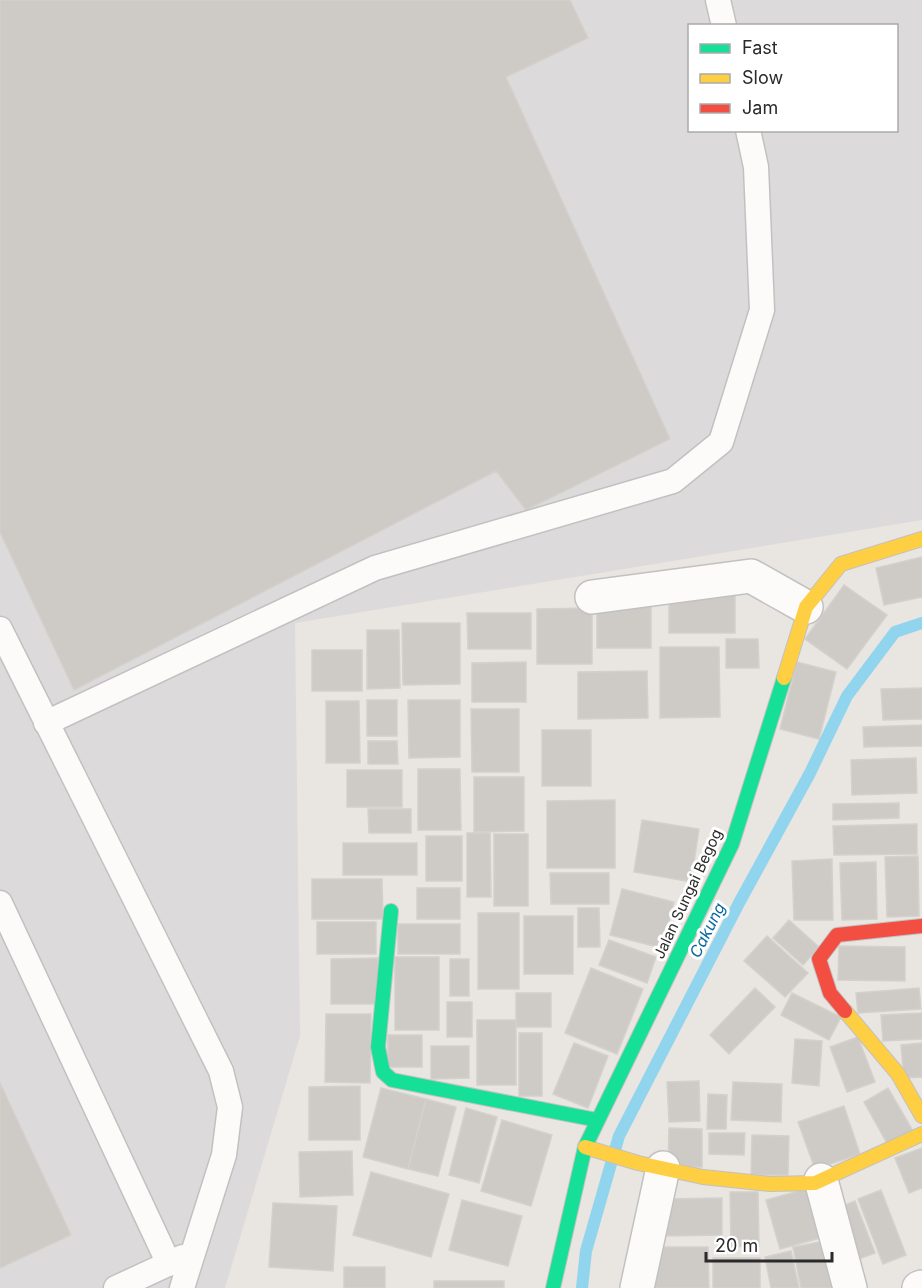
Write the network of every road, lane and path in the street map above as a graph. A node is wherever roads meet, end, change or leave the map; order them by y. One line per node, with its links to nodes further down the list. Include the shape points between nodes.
1 (718, 0): 2 (lane)
2 (724, 24)
3 (748, 132): 8 (lane, via 756,167 762,310 721,442 673,481 375,568)
4 (922, 539): 6 (street, Jalan Sungai Begog, via 841,564)
5 (592, 597): 6 (street, via 751,576)
6 (806, 607): 13 (street, Jalan Sungai Begog, via 732,844)
7 (0, 628): 8 (lane)
8 (46, 723): 18 (lane, via 221,1071 230,1107 224,1155)
9 (0, 903): 19 (lane)
10 (391, 911): 13 (street, via 378,1047 383,1072 392,1080)
11 (922, 926): 12 (street, via 837,935 819,958 830,993 898,1074)
12 (922, 1116)
13 (597, 1120): 15 (street, Jalan Sungai Begog)
14 (922, 1134): 17 (street)
15 (589, 1149): 16 (street); 22 (street, Jalan Sungai Begog)
16 (654, 1166): 17 (street, via 732,1182 795,1185); 23 (street)
17 (821, 1180): 24 (street)
18 (194, 1252): 19 (lane); 21 (lane)
19 (169, 1264): 20 (lane)
20 (116, 1288)
21 (182, 1288)
22 (553, 1288)
23 (637, 1288)
24 (850, 1288)

